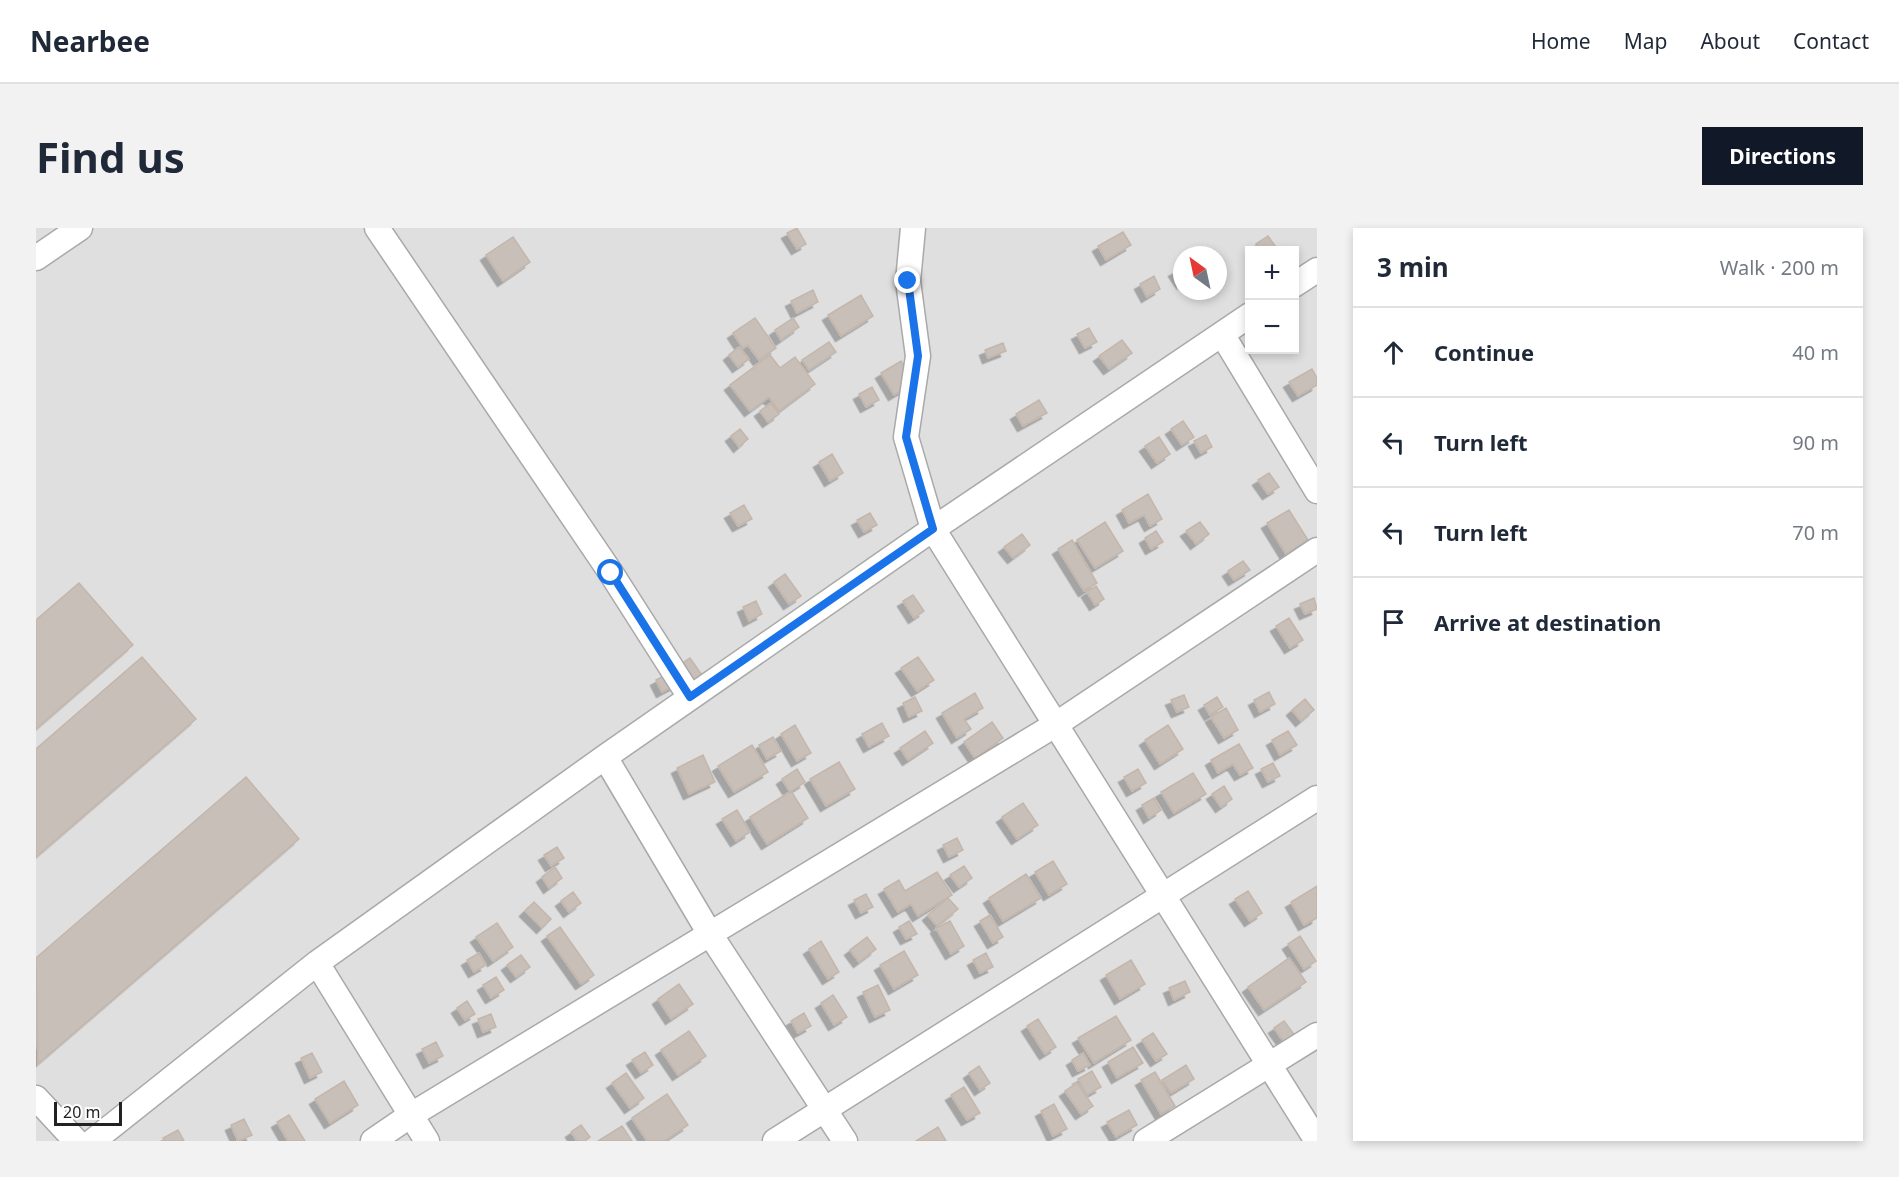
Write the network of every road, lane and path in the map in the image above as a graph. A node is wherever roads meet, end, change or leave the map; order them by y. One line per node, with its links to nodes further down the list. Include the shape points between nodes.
1 (80, 228): 4 (street)
2 (377, 228): 12 (street, via 611,573)
3 (913, 228): 10 (street, via 908,281 918,356 906,437)
4 (36, 258)
5 (1317, 270): 6 (street)
6 (1299, 282)
7 (1245, 318): 8 (street)
8 (1222, 334): 9 (street); 10 (street)
9 (1317, 491)
10 (933, 529): 12 (street); 13 (street)
11 (1317, 550): 13 (street)
12 (690, 697): 14 (street)
13 (1055, 724): 16 (street); 17 (street)
14 (605, 757): 17 (street); 18 (street)
15 (1317, 798): 16 (street)
16 (1163, 896): 20 (street); 22 (street)
17 (710, 934): 22 (street); 23 (street)
18 (317, 963): 23 (street); 25 (street)
19 (1317, 1035): 20 (street)
20 (1269, 1065): 30 (street); 31 (street)
21 (36, 1098): 24 (street)
22 (824, 1109): 28 (street); 29 (street)
23 (411, 1116): 26 (street); 27 (street)
24 (76, 1141)
25 (93, 1141)
26 (373, 1141)
27 (427, 1141)
28 (775, 1141)
29 (845, 1141)
30 (1146, 1141)
31 (1317, 1141)

